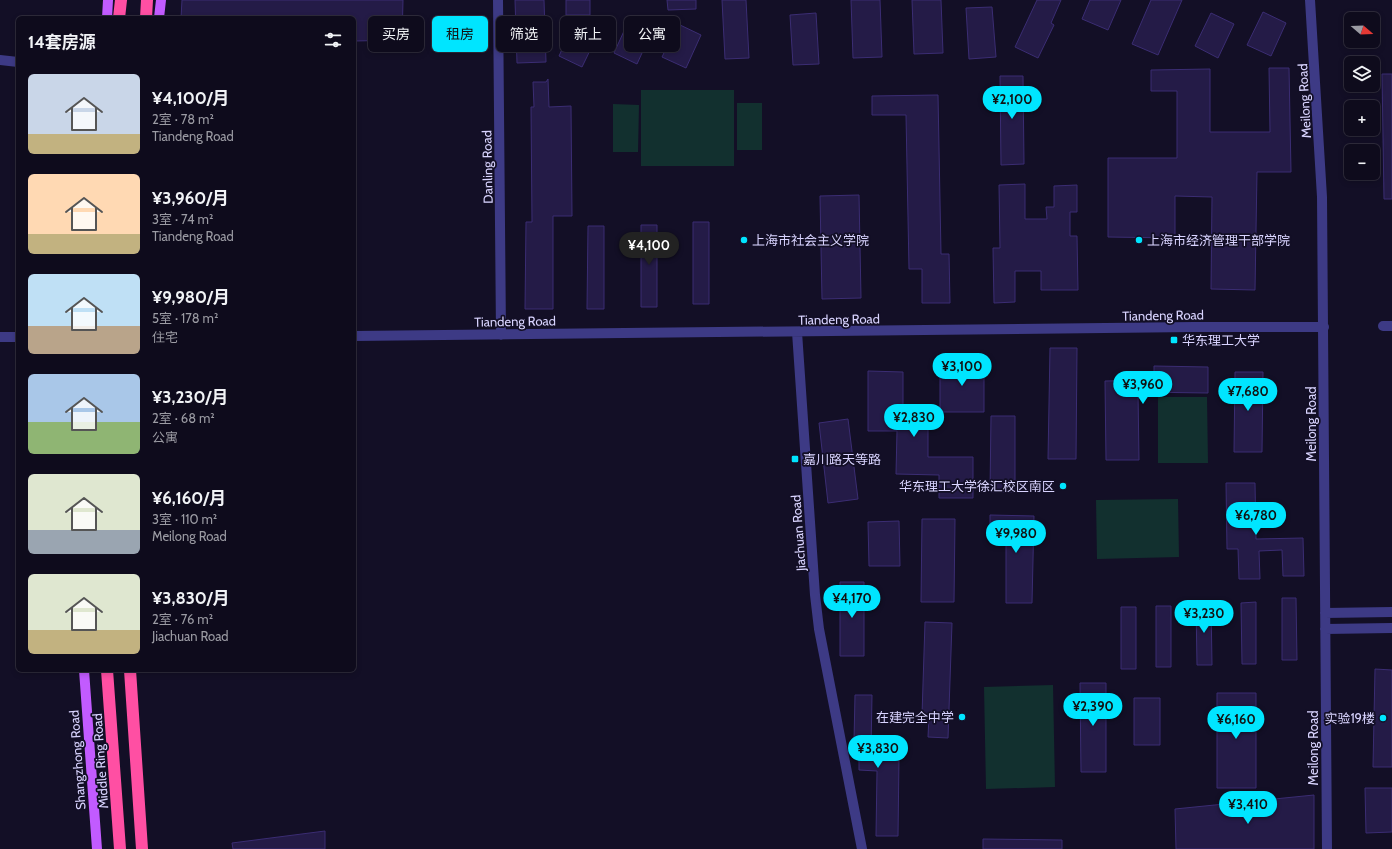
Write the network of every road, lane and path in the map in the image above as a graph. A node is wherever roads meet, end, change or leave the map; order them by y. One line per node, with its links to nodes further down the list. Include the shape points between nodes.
1 (108, 0): 7 (main road)
2 (121, 0): 8 (highway)
3 (147, 0): 9 (highway)
4 (161, 0): 10 (main road)
5 (498, 0): 15 (street, Danling Road)
6 (1310, 0): 13 (street, Meilong Road, via 1322,197)
7 (107, 16)
8 (119, 16)
9 (146, 16)
10 (160, 16)
11 (0, 60): 12 (street)
12 (16, 62)
13 (1324, 327): 14 (street, Tiandeng Road); 19 (street, Meilong Road)
14 (797, 332): 15 (street, Tiandeng Road); 31 (street, Jiachuan Road, via 819,629)
15 (501, 335): 16 (street, Tiandeng Road)
16 (356, 336)
17 (0, 337): 18 (street)
18 (16, 337)
19 (1326, 612): 20 (street); 22 (street, Meilong Road)
20 (1392, 612)
21 (1392, 628): 22 (street)
22 (1326, 629): 32 (street, Meilong Road)
23 (84, 672): 27 (main road, Shangzhong Road)
24 (107, 672): 28 (highway, Middle Ring Road)
25 (130, 672): 29 (highway)
26 (134, 672): 30 (main road)
27 (97, 849)
28 (120, 849)
29 (142, 849)
30 (145, 849)
31 (862, 849)
32 (1327, 849)

